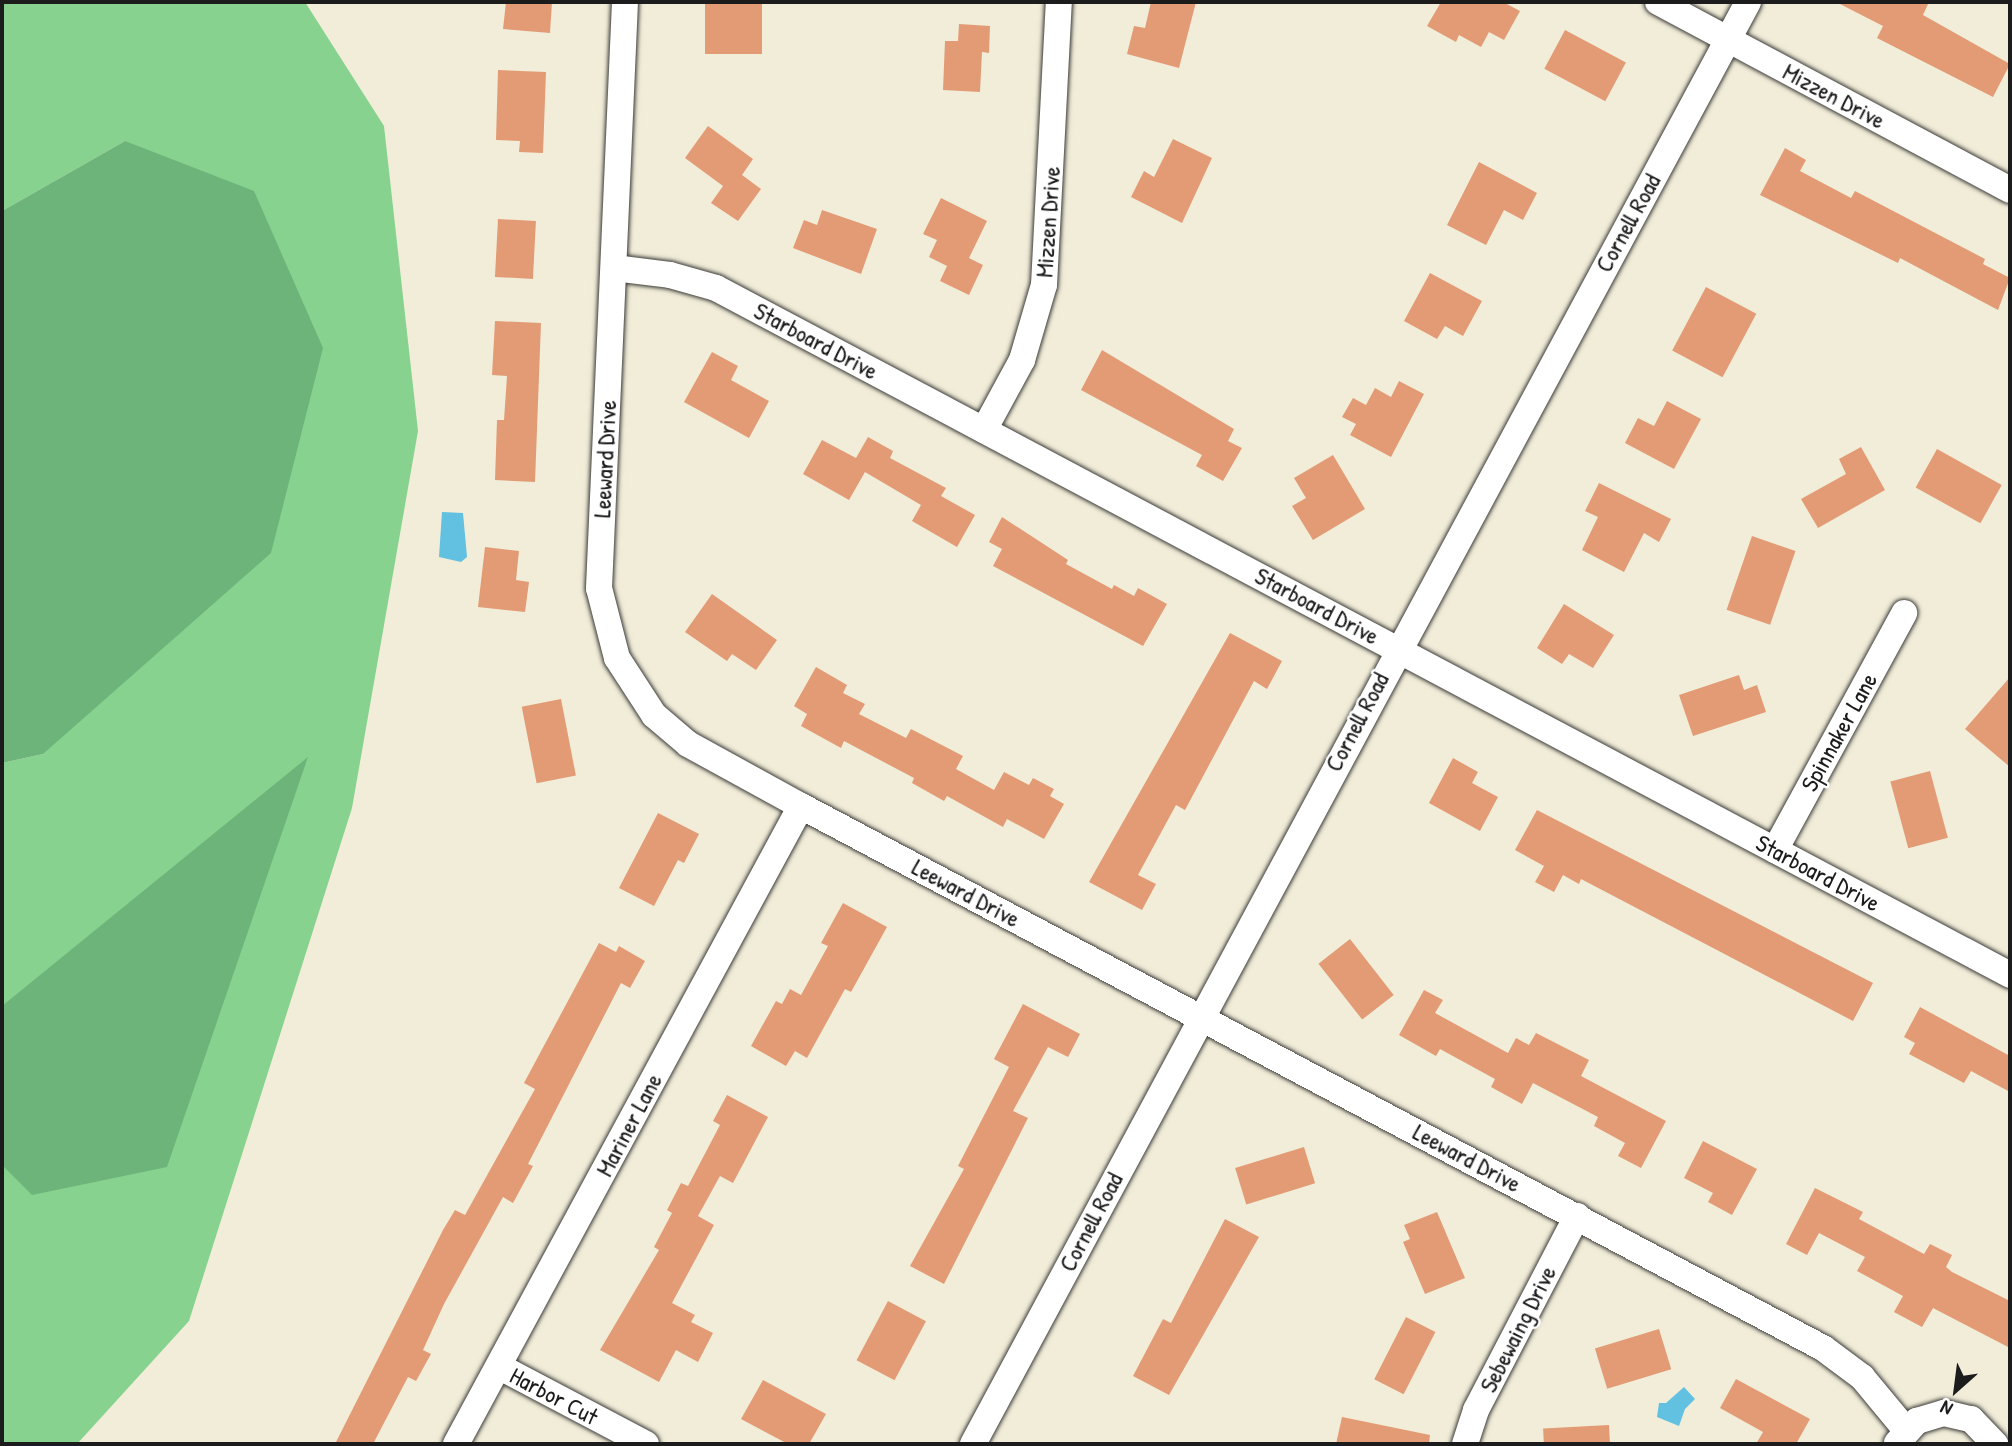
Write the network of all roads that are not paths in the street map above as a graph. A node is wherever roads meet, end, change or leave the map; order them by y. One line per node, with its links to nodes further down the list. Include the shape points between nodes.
1 (625, 2): 7 (street, Leeward Drive)
2 (1059, 2): 8 (street, Mizzen Drive, via 1044,285 1022,360)
3 (1658, 2): 5 (street, Mizzen Drive)
4 (1748, 2): 5 (street, Cornell Road)
5 (1728, 39): 6 (street, Mizzen Drive); 10 (street, Cornell Road)
6 (2010, 190)
7 (614, 268): 8 (street, Starboard Drive, via 670,275 716,288); 11 (street, Leeward Drive, via 599,588 608,635 627,679 670,730)
8 (984, 430): 10 (street, Starboard Drive)
9 (1904, 613): 12 (street, Spinnaker Lane)
10 (1396, 649): 12 (street, Starboard Drive); 14 (street, Cornell Road)
11 (800, 806): 14 (street, Leeward Drive); 16 (street, Mariner Lane)
12 (1775, 850): 13 (street, Starboard Drive)
13 (2010, 975)
14 (1200, 1016): 15 (street, Leeward Drive); 20 (street, Cornell Road)
15 (1577, 1216): 17 (street, Leeward Drive, via 1823,1348 1870,1385); 21 (street, Sebewaing Drive, via 1476,1410)
16 (500, 1367): 18 (street, Mariner Lane); 19 (street, Harbor Cut)
17 (1901, 1437): 22 (street, Leeward Drive, via 1930,1415 1958,1414 1983,1427)
18 (456, 1444)
19 (646, 1444)
20 (973, 1444)
21 (1465, 1444)
22 (1995, 1444)

